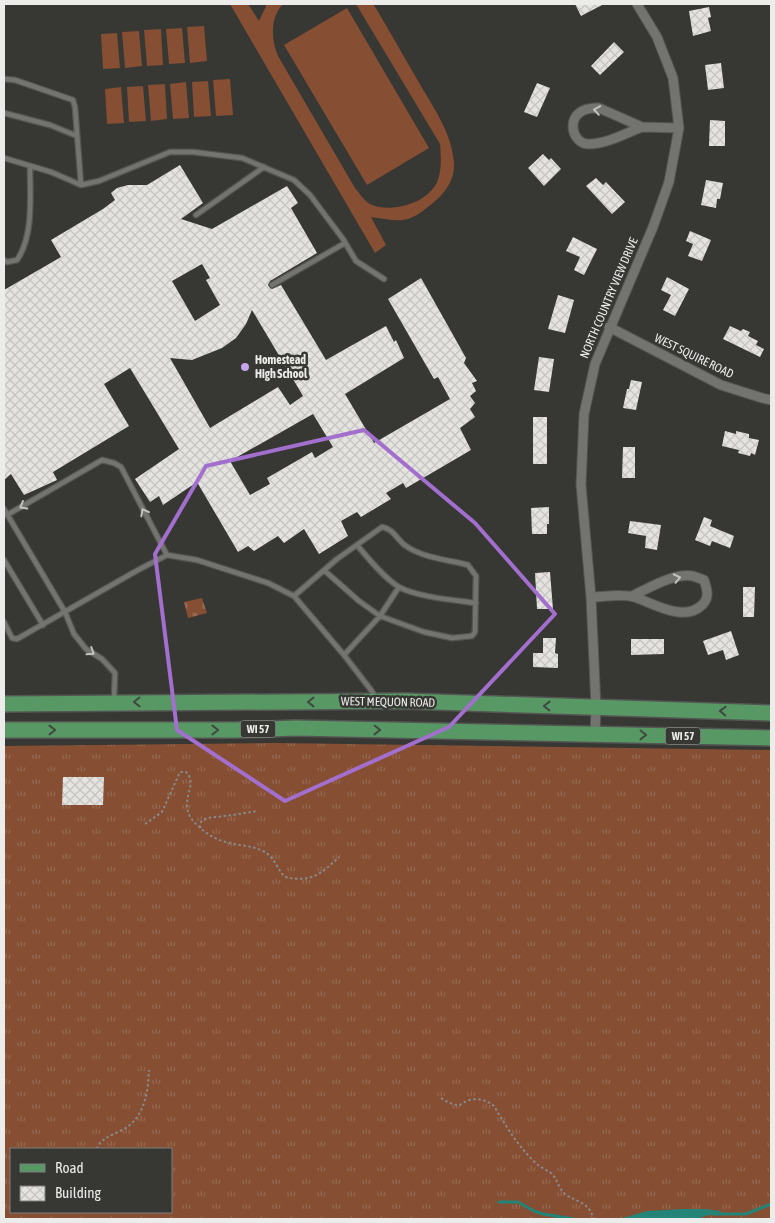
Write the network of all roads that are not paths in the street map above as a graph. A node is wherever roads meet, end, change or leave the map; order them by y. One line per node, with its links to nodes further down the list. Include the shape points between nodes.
1 (637, 4): 5 (street, NORTH COUNTRY VIEW DRIVE, via 657,37 672,78)
2 (4, 79): 6 (lane, via 73,100)
3 (4, 113): 6 (lane)
4 (642, 127): 4 (street, one-way to 4, via 604,110 586,108 578,113 573,129 577,139 590,144); 5 (street)
5 (679, 128): 16 (street, NORTH COUNTRY VIEW DRIVE, via 669,182)
6 (77, 136): 10 (lane)
7 (4, 158): 8 (lane)
8 (30, 166): 10 (lane); 13 (lane, via 28,230 23,251 17,260)
9 (264, 167): 10 (lane, via 242,158 170,152 99,181); 11 (lane); 12 (lane, via 294,180 310,195)
10 (81, 184)
11 (196, 215)
12 (345, 243): 14 (lane, via 356,261); 15 (lane)
13 (4, 260)
14 (384, 279)
15 (272, 284)
16 (609, 327): 17 (street, WEST SQUIRE ROAD, via 721,385); 27 (street, NORTH COUNTRY VIEW DRIVE, via 595,364 584,414 581,485)
17 (771, 400)
18 (4, 509): 19 (lane)
19 (7, 515): 21 (lane, one-way to 19, via 120,467 102,460); 29 (lane)
20 (357, 545): 23 (lane); 24 (lane); 28 (lane, via 382,526 422,554 468,565 476,576)
21 (166, 556): 25 (lane, via 197,560); 29 (lane)
22 (4, 560): 32 (lane)
23 (325, 570): 25 (lane); 30 (lane)
24 (399, 587): 28 (lane); 30 (lane)
25 (294, 596): 33 (lane)
26 (632, 596): 26 (street, one-way to 26, via 657,584 692,576 704,580 708,593 705,603 696,611 688,612 664,609); 27 (street)
27 (591, 597): 37 (street, NORTH COUNTRY VIEW DRIVE)
28 (476, 603): 30 (lane, via 472,636 452,638 424,632)
29 (65, 612): 32 (lane); 35 (lane, one-way to 35, via 74,634 86,649 115,673)
30 (380, 616): 33 (lane)
31 (4, 622): 32 (lane, via 12,638 17,639)
32 (42, 625)
33 (344, 655): 34 (lane)
34 (377, 702): 35 (main road, WEST MEQUON ROAD / WI 57, one-way to 35); 37 (main road, WEST MEQUON ROAD / WI 57, one-way to 34)
35 (113, 703): 36 (main road, WEST MEQUON ROAD / WI 57)
36 (4, 704)
37 (596, 707): 38 (main road, WEST MEQUON ROAD / WI 57, one-way to 37); 40 (street, NORTH COUNTRY VIEW DRIVE)
38 (771, 713)
39 (4, 730): 40 (main road, WI 57, one-way to 40, via 296,728)
40 (595, 734): 41 (main road, WI 57, one-way to 41)
41 (771, 738)

